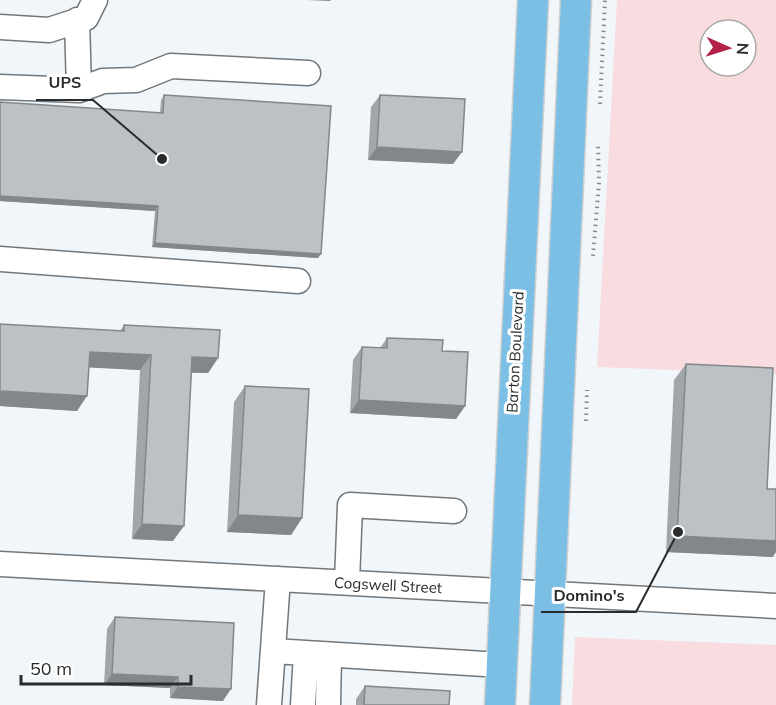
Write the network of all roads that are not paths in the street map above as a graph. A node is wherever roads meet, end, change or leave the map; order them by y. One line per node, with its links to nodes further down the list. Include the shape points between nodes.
1 (95, 0): 4 (street, via 86,18)
2 (534, 0): 9 (main road, Barton Boulevard)
3 (576, 0): 10 (main road)
4 (77, 20): 5 (street, via 49,30); 8 (street)
5 (0, 27)
6 (308, 73): 8 (street, via 171,66 136,80 103,81)
7 (0, 87): 8 (street)
8 (79, 90)
9 (525, 153): 10 (main road); 17 (main road, Barton Boulevard)
10 (570, 155): 18 (main road)
11 (0, 259): 12 (street)
12 (298, 281)
13 (454, 511): 16 (street, via 350,505)
14 (0, 564): 15 (street, Cogswell Street)
15 (278, 579): 16 (street, Cogswell Street); 20 (street)
16 (347, 582): 17 (street, Cogswell Street)
17 (503, 590): 18 (street, Cogswell Street); 22 (main road, Barton Boulevard)
18 (552, 593): 19 (street, Cogswell Street); 27 (main road)
19 (776, 606)
20 (273, 651): 21 (street); 23 (street)
21 (317, 654): 22 (street); 24 (street); 25 (street)
22 (501, 665): 26 (main road, Barton Boulevard)
23 (268, 705)
24 (303, 705)
25 (328, 705)
26 (500, 705)
27 (546, 705)

